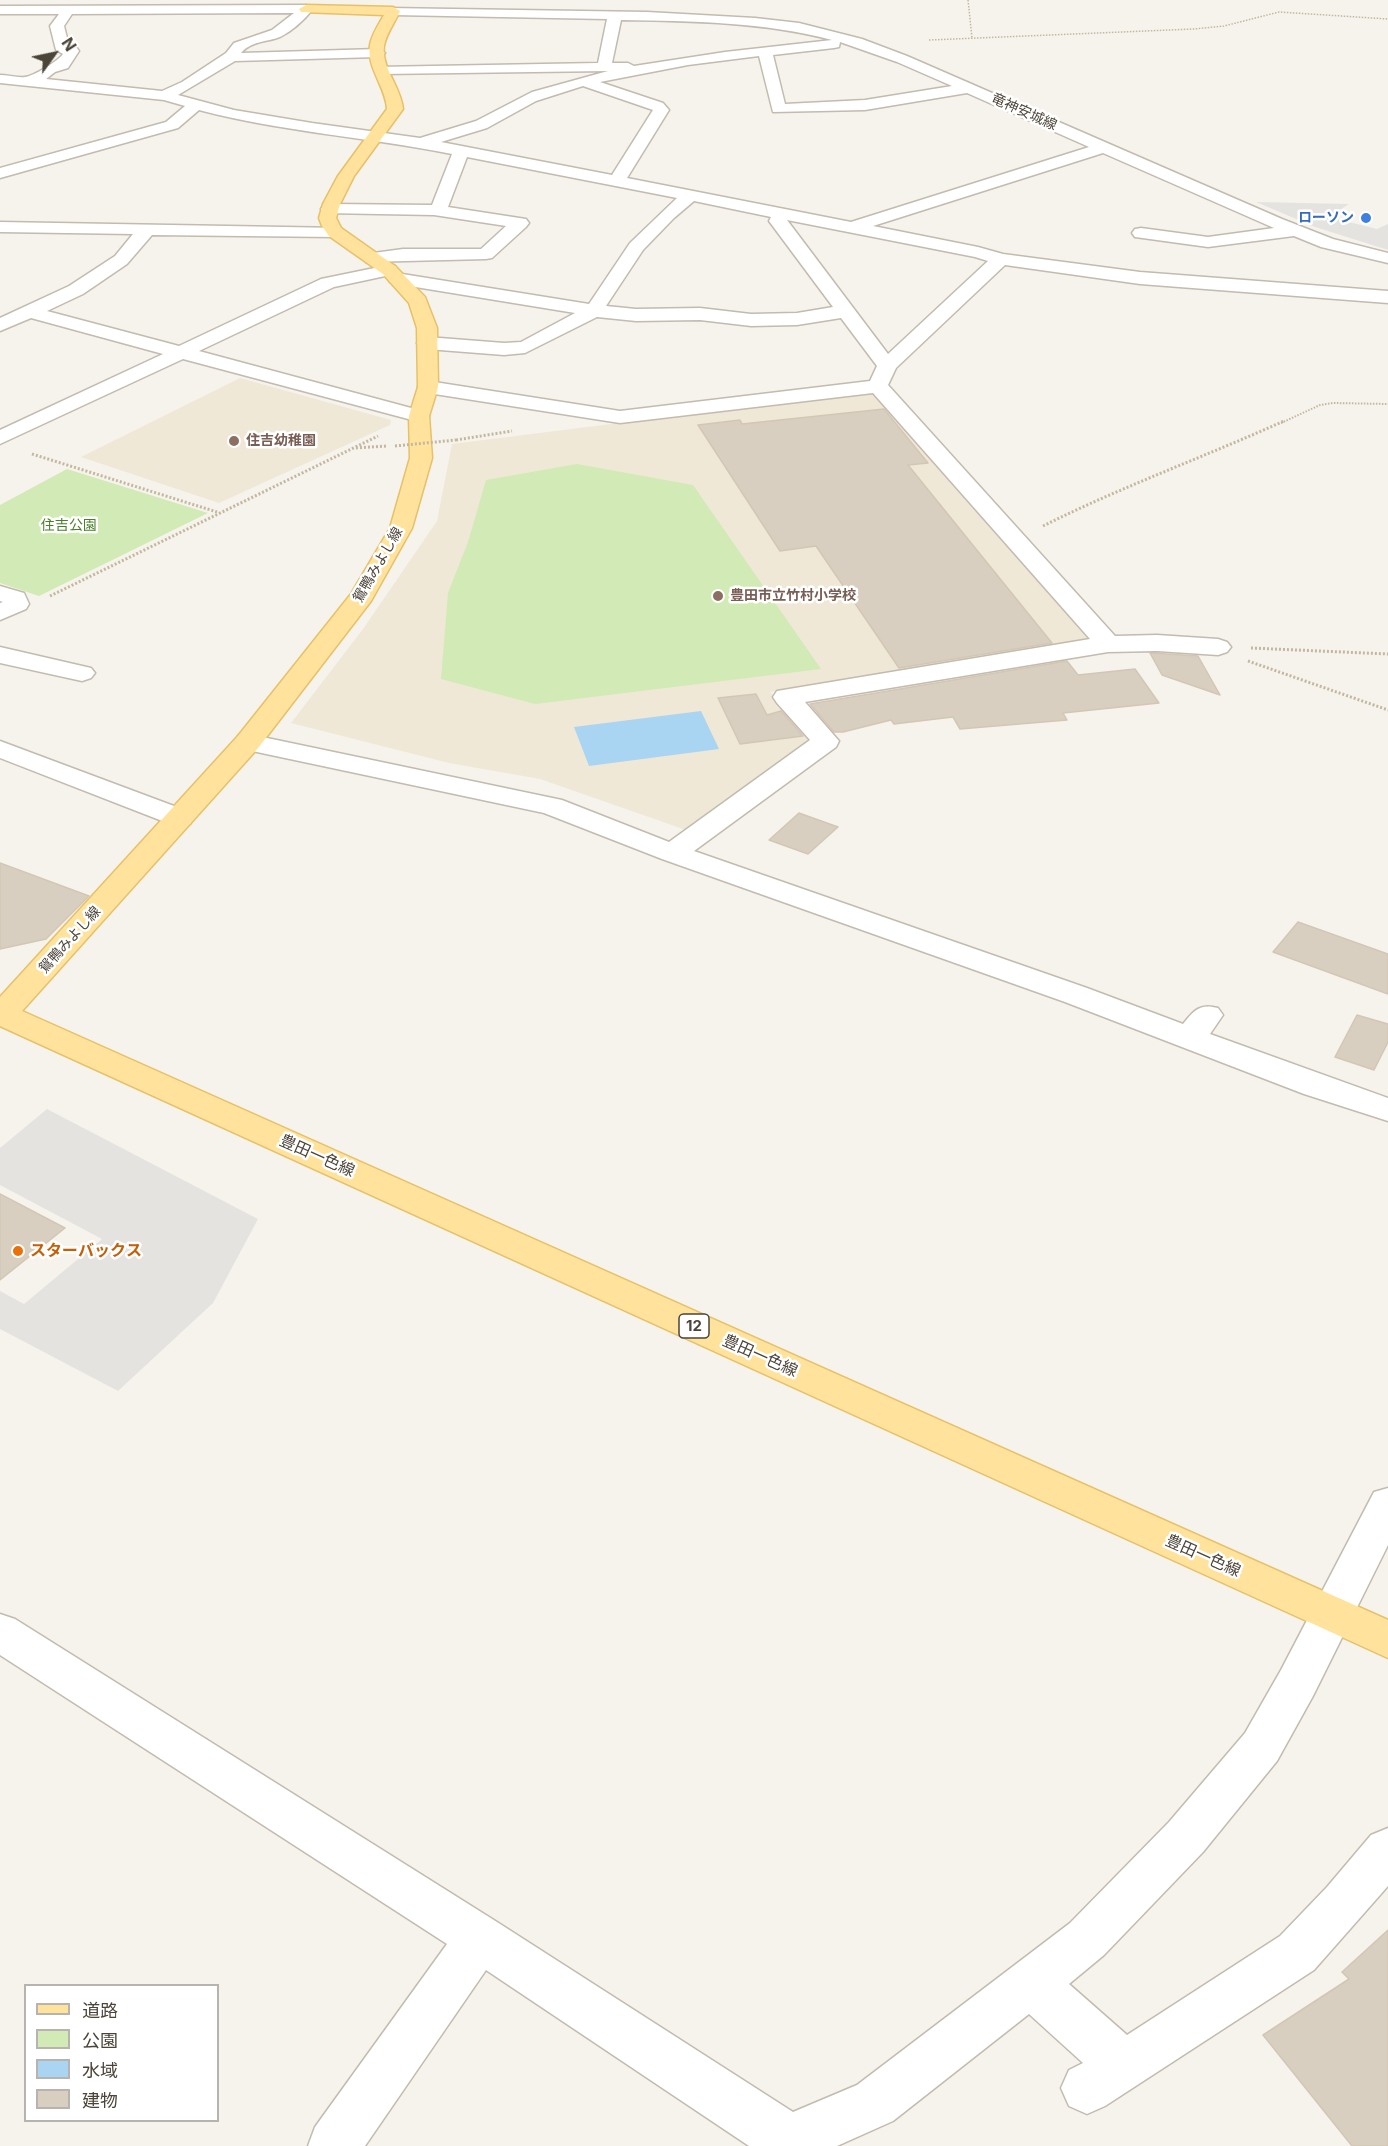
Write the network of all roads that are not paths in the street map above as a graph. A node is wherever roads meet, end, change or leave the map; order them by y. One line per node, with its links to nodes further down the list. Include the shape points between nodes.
1 (534, 0): 7 (street)
2 (644, 0): 9 (street)
3 (67, 5): 4 (street); 5 (street); 18 (street, via 57,26 63,50 72,51 63,65)
4 (310, 5): 6 (main road); 12 (street, via 276,33 242,44)
5 (0, 10)
6 (393, 11): 7 (street, 竜神安城線); 13 (main road, via 377,46)
7 (531, 14): 8 (street, 竜神安城線)
8 (615, 16): 9 (street, 竜神安城線); 14 (street, via 613,51)
9 (647, 16): 10 (street, 竜神安城線, via 794,26)
10 (856, 42): 11 (street); 19 (street, 竜神安城線)
11 (765, 51): 15 (street); 19 (street, via 778,110 865,105)
12 (231, 58): 13 (street); 20 (street)
13 (380, 61): 16 (street); 22 (main road, via 396,98 395,109)
14 (604, 67): 15 (street); 16 (street)
15 (651, 67): 16 (street)
16 (586, 74): 23 (street, via 518,102 488,121); 27 (street, via 661,110)
17 (0, 79): 18 (street)
18 (30, 81): 20 (street)
19 (970, 88): 24 (street, 竜神安城線)
20 (164, 96): 21 (street)
21 (195, 105): 22 (street); 26 (street, via 172,125)
22 (374, 136): 23 (street); 29 (main road, via 343,181)
23 (422, 143): 25 (street)
24 (1103, 148): 33 (street); 35 (street, 竜神安城線)
25 (461, 151): 27 (street); 30 (street)
26 (0, 173)
27 (616, 182): 28 (street)
28 (690, 196): 31 (street); 44 (street, via 636,247)
29 (330, 209): 30 (street); 36 (main road, via 329,225)
30 (438, 211): 40 (street, via 520,223 486,254 403,254)
31 (781, 214): 33 (street); 42 (street, via 778,221)
32 (0, 227): 34 (street)
33 (850, 228): 39 (street)
34 (146, 230): 36 (street); 43 (street, via 121,260 76,290)
35 (1296, 231): 37 (street, via 1208,242); 38 (street, 竜神安城線)
36 (335, 232): 40 (main road, 鴛鴨みよし線)
37 (1141, 233)
38 (1388, 258)
39 (1001, 259): 41 (street, via 1140,278); 48 (street)
40 (386, 268): 44 (street); 46 (main road, 鴛鴨みよし線, via 418,301 427,328); 47 (street, via 328,283)
41 (1388, 297)
42 (846, 311): 44 (street, via 797,319 751,320); 48 (street)
43 (30, 312): 45 (street); 47 (street)
44 (594, 312): 46 (street, via 525,347 504,350)
45 (0, 325)
46 (427, 343): 49 (main road, 鴛鴨みよし線)
47 (179, 353): 50 (street); 51 (street)
48 (883, 376): 49 (street, via 620,417); 52 (street, via 1007,531)
49 (428, 387): 50 (main road, 鴛鴨みよし線)
50 (419, 416): 56 (main road, 鴛鴨みよし線, via 421,458 401,528 362,597)
51 (0, 438)
52 (1108, 644): 53 (street); 59 (street, via 786,697 825,741)
53 (1218, 647)
54 (0, 655): 55 (street)
55 (82, 674)
56 (248, 742): 58 (main road, 鴛鴨みよし線); 59 (street, via 552,806)
57 (0, 749): 58 (street)
58 (180, 818): 60 (main road, 鴛鴨みよし線)
59 (672, 853): 61 (street, via 1076,995 1199,1027)
60 (1, 1014): 63 (main road, 豊田一色線 / 12)
61 (1388, 1110)
62 (1388, 1504): 63 (street)
63 (1333, 1614): 65 (main road, 豊田一色線 / 12); 68 (street, via 1261,1747 1186,1837 1137,1888 1087,1939)
64 (0, 1632): 67 (street)
65 (1388, 1640)
66 (1388, 1850): 68 (street, via 1297,1953 1106,2077)
67 (480, 1938): 69 (street); 70 (street)
68 (1031, 1983): 69 (street, via 875,2103)
69 (782, 2143)
70 (334, 2146)

